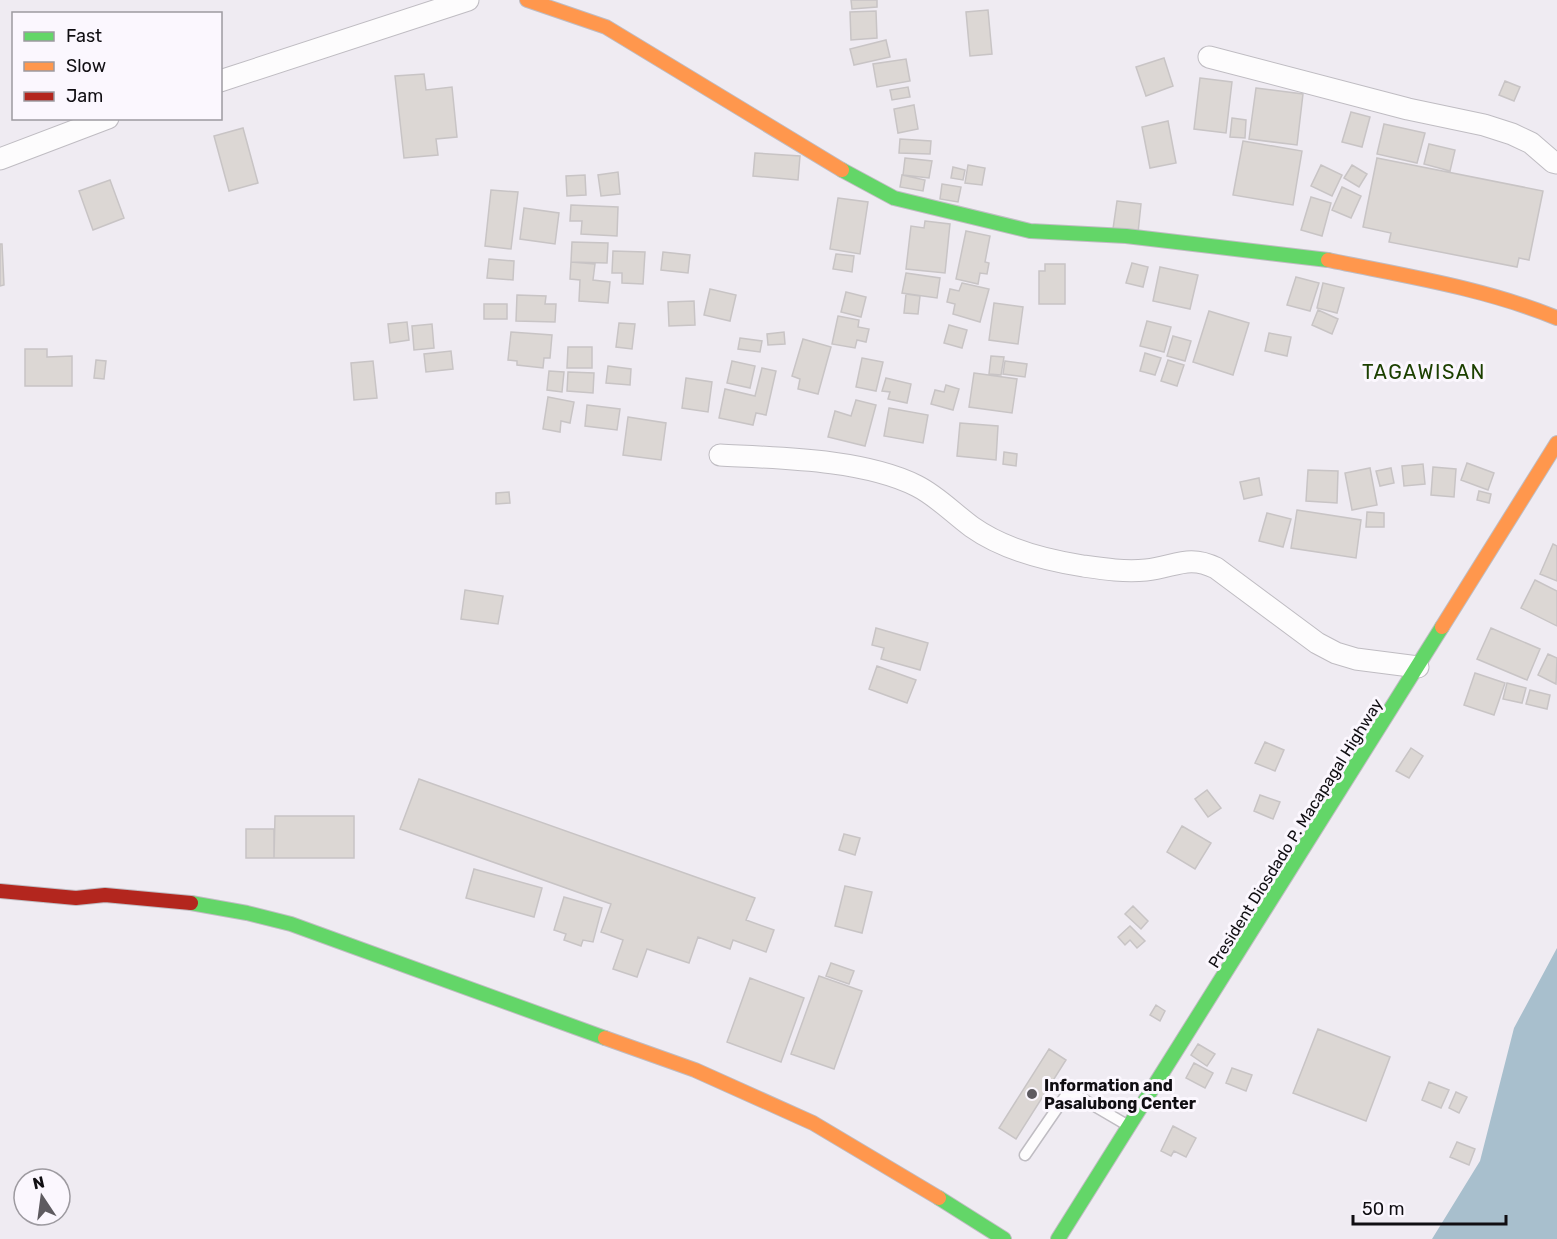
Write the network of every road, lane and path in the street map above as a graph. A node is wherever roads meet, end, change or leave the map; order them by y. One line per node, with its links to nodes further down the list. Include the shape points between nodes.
1 (468, 0): 4 (street)
2 (527, 0): 8 (main road, via 606,27 822,159 894,198 1030,231 1126,236 1314,256 1441,283 1523,304)
3 (1209, 57): 7 (street, via 1493,128 1531,143)
4 (222, 80)
5 (103, 120): 6 (street)
6 (0, 159)
7 (1557, 163)
8 (1557, 318)
9 (1557, 443): 11 (main road, President Diosdado P. Macapagal Highway)
10 (720, 455): 11 (street, via 800,459 873,470 916,486 995,541 1072,564 1124,571 1202,561 1336,653)
11 (1418, 668): 13 (main road, President Diosdado P. Macapagal Highway)
12 (0, 891): 15 (main road, via 201,904 301,928 695,1070 813,1123)
13 (1130, 1127): 14 (lane, via 1069,1091); 16 (main road, President Diosdado P. Macapagal Highway)
14 (1025, 1155)
15 (1004, 1239)
16 (1058, 1239)

